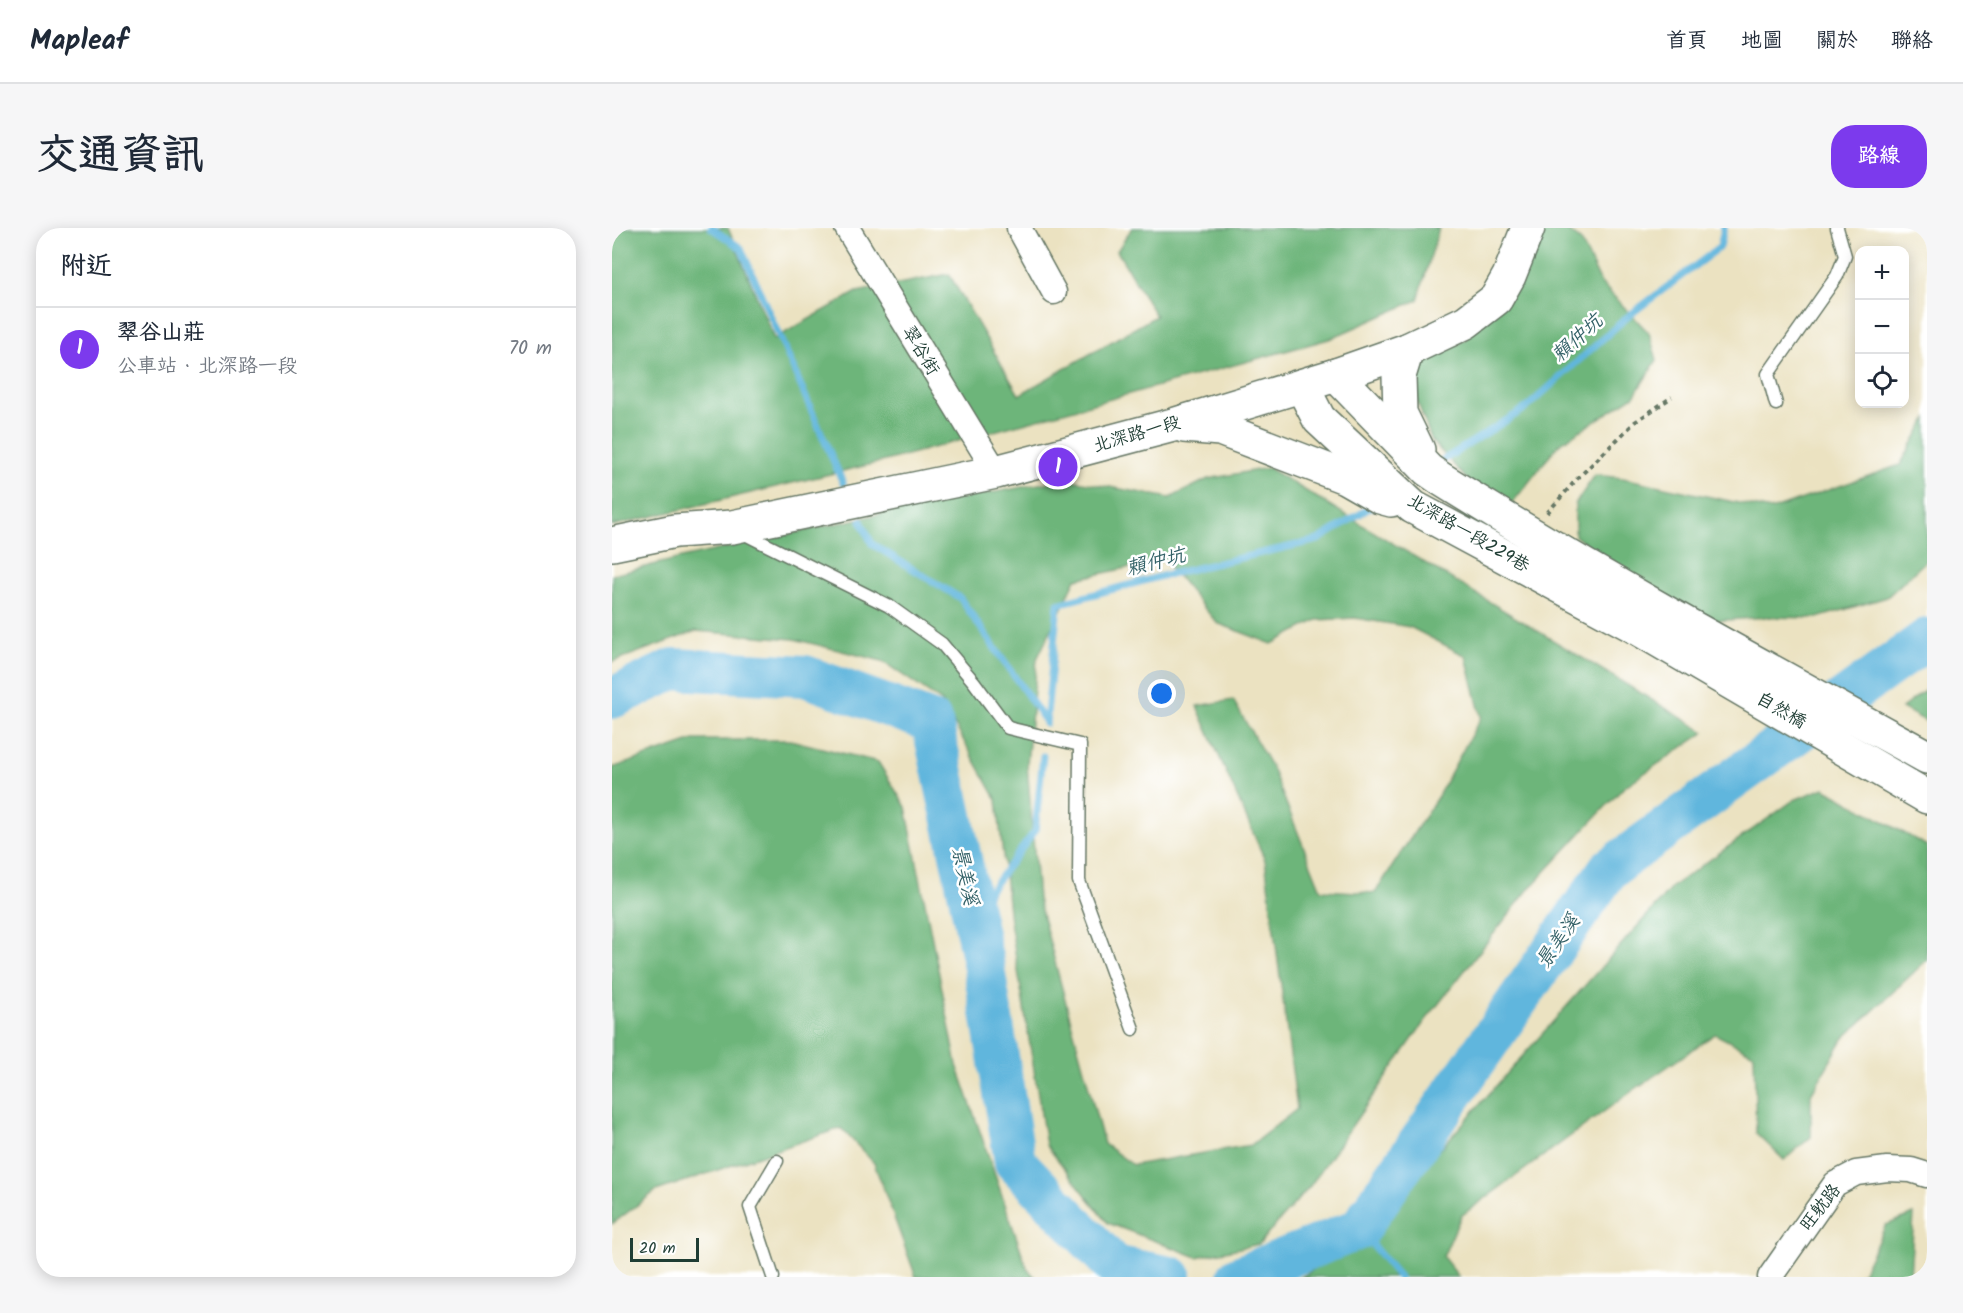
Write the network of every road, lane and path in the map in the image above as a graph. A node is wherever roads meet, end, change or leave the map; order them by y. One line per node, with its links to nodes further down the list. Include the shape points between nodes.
1 (847, 228): 13 (street, 翠谷街)
2 (1019, 228): 5 (street)
3 (1528, 228): 6 (main road, 北深路一段, via 1496,299 1466,322)
4 (1837, 228): 10 (lane, via 1845,256 1837,276 1768,374)
5 (1053, 292)
6 (1407, 350): 7 (main road, 北深路一段); 12 (main road, via 1399,376 1401,413)
7 (1336, 375): 8 (main road, 北深路一段); 12 (main road, 北深路一段229巷)
8 (1302, 387): 11 (main road, 北深路一段); 14 (main road, 北深路一段229巷, via 1319,419)
9 (1672, 397): 16 (path, via 1635,422)
10 (1776, 404)
11 (1173, 425): 13 (main road, 北深路一段); 14 (main road, via 1220,429 1345,477 1380,497)
12 (1428, 470): 16 (main road, 北深路一段229巷)
13 (996, 472): 15 (main road, 北深路一段)
14 (1413, 507): 18 (main road, 北深路一段229巷)
15 (732, 527): 17 (main road, 北深路一段, via 675,531); 21 (lane, via 889,606 942,644 1008,728 1080,744 1079,881)
16 (1528, 534): 18 (main road, 北深路一段229巷)
17 (612, 544)
18 (1639, 613): 19 (main road, 自然橋); 20 (main road, 自然橋)
19 (1927, 757)
20 (1927, 797)
21 (1133, 1029)
22 (777, 1161): 24 (lane, via 750,1207)
23 (1927, 1174): 25 (street, 旺躭路, via 1887,1169 1856,1173 1834,1184)
24 (773, 1277)
25 (1770, 1277)

